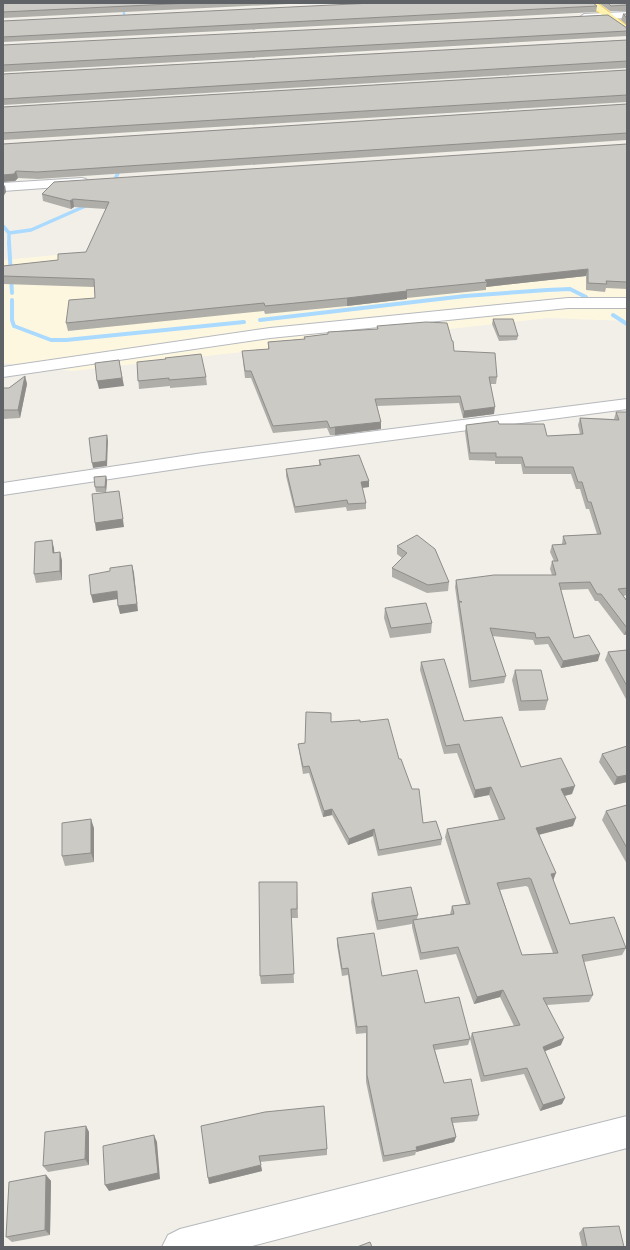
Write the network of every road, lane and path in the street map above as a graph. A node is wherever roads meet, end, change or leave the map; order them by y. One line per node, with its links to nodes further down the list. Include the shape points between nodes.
1 (591, 3): 3 (main road)
2 (627, 15): 3 (street)
3 (609, 16): 4 (street); 5 (main road)
4 (577, 18)
5 (627, 30)
6 (98, 181): 7 (street)
7 (3, 187)
8 (627, 303): 9 (street, via 568,303 368,322 270,333)
9 (3, 372)
10 (627, 404): 11 (street, via 203,459)
11 (3, 489)
12 (627, 1132): 13 (street)
13 (180, 1247)

